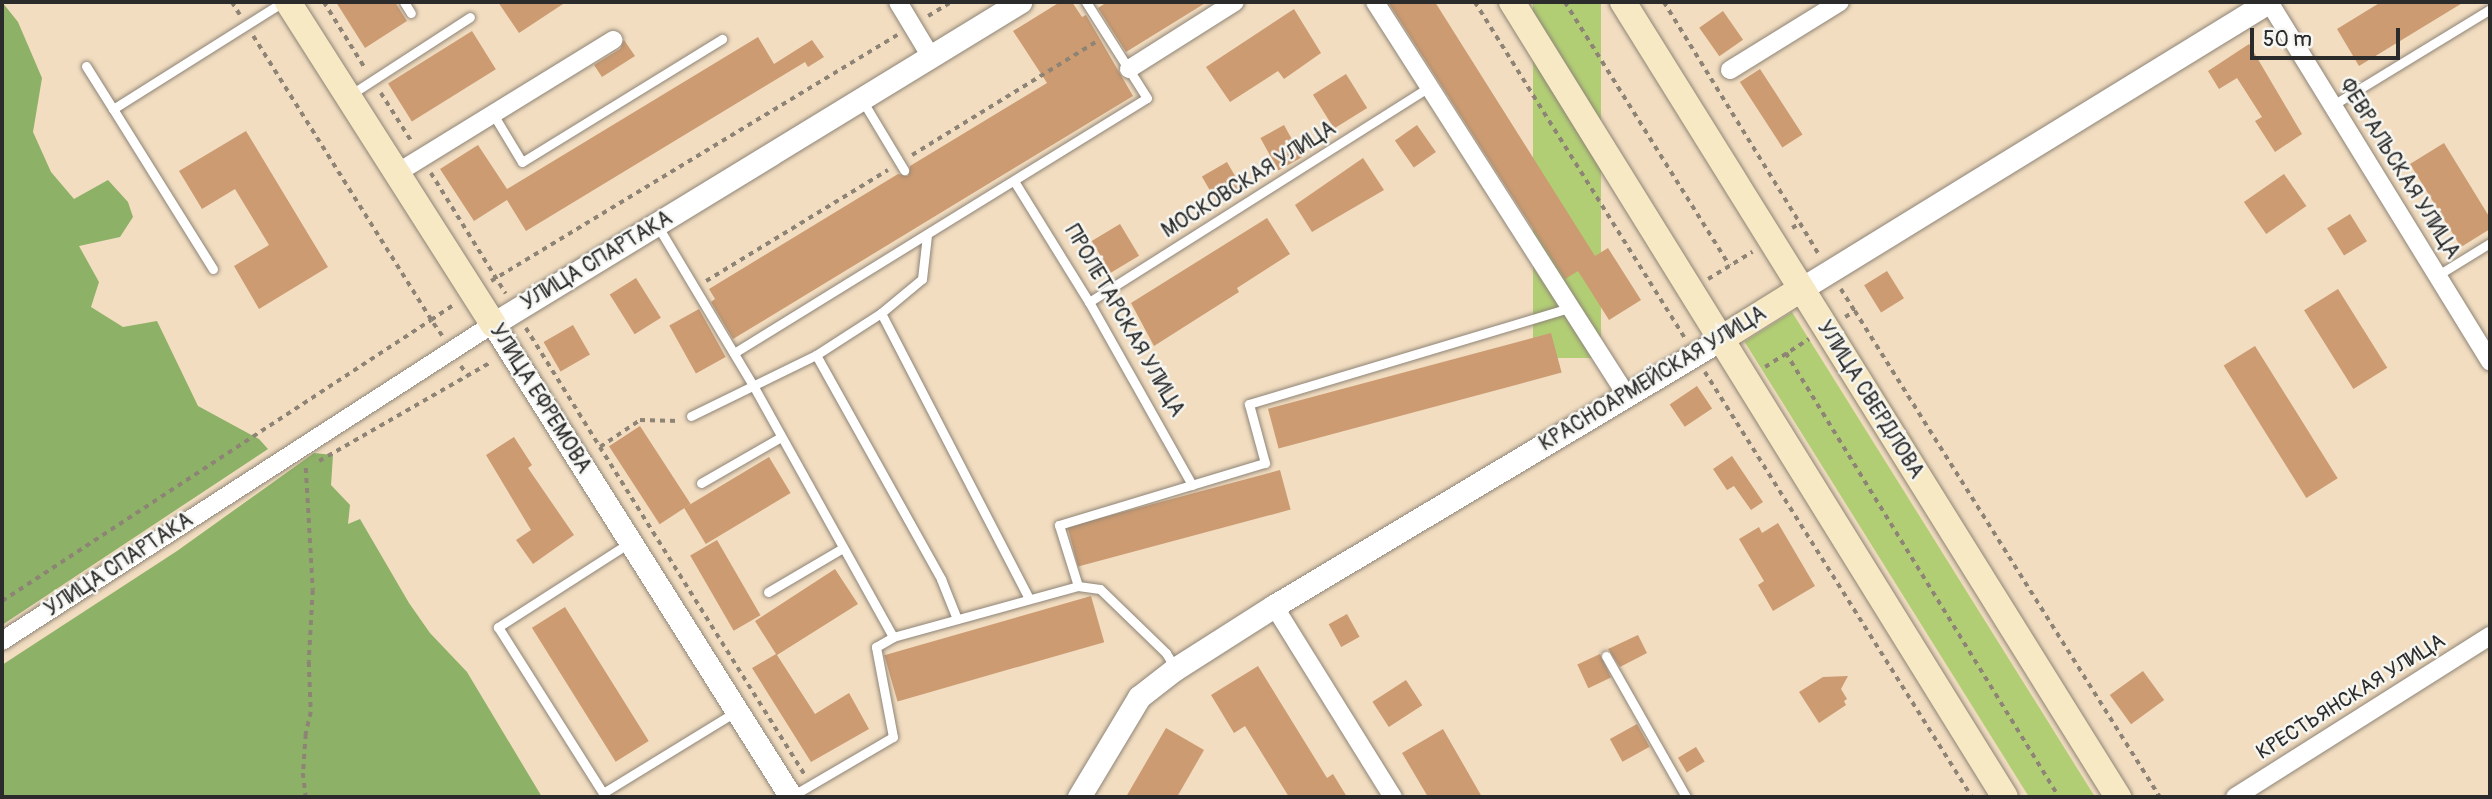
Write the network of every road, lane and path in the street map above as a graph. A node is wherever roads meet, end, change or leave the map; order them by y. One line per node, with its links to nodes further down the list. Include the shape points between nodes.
1 (232, 2): 22 (path)
2 (283, 2): 22 (lane)
3 (288, 2): 32 (main road, УЛИЦА ЕФРЕМОВА)
4 (324, 2): 30 (path)
5 (404, 2): 20 (lane)
6 (898, 2): 23 (street)
7 (951, 2): 23 (path)
8 (1020, 2): 26 (street, УЛИЦА СПАРТАКА)
9 (1086, 2): 28 (lane)
10 (1235, 2): 28 (street)
11 (1375, 2): 31 (street)
12 (1475, 2): 64 (path)
13 (1512, 2): 60 (main road)
14 (1565, 2): 47 (path)
15 (1623, 2): 51 (main road, УЛИЦА СВЕРДЛОВА)
16 (1664, 2): 42 (path)
17 (1840, 2): 29 (street)
18 (2269, 2): 34 (street, ФЕВРАЛЬСКАЯ УЛИЦА); 51 (street, КРАСНОАРМЕЙСКАЯ УЛИЦА)
19 (2490, 9): 34 (lane)
20 (411, 13)
21 (470, 17): 30 (lane)
22 (246, 25): 35 (lane); 57 (path)
23 (912, 26): 26 (street); 50 (path)
24 (722, 39): 36 (lane, via 522,162)
25 (613, 40): 36 (street)
26 (931, 58): 33 (street, УЛИЦА СПАРТАКА)
27 (86, 66): 35 (lane)
28 (1129, 69): 40 (lane, via 1147,98)
29 (1730, 70)
30 (373, 80): 32 (lane); 37 (path)
31 (1428, 88): 53 (lane, МОСКОВСКАЯ УЛИЦА); 54 (street)
32 (349, 96): 39 (main road, УЛИЦА ЕФРЕМОВА)
33 (862, 100): 38 (lane); 43 (street, УЛИЦА СПАРТАКА)
34 (2333, 105): 49 (street, ФЕВРАЛЬСКАЯ УЛИЦА)
35 (113, 109): 48 (lane)
36 (493, 114): 37 (street)
37 (422, 158): 39 (street); 50 (path)
38 (904, 170)
39 (397, 173): 52 (main road, УЛИЦА ЕФРЕМОВА)
40 (1014, 181): 44 (lane); 53 (lane, ПРОЛЕТАРСКАЯ УЛИЦА)
41 (933, 218): 44 (lane)
42 (1800, 223)
43 (657, 225): 55 (street, УЛИЦА СПАРТАКА); 63 (lane)
44 (939, 227): 45 (lane)
45 (927, 235): 56 (lane, via 922,279); 63 (lane)
46 (2490, 243): 49 (lane)
47 (1730, 266)
48 (213, 268)
49 (2438, 275): 67 (street, ФЕВРАЛЬСКАЯ УЛИЦА)
50 (496, 278): 52 (path); 55 (path)
51 (1801, 289): 60 (main road, КРАСНОАРМЕЙСКАЯ УЛИЦА); 99 (main road, УЛИЦА СВЕРДЛОВА)
52 (473, 292): 57 (path); 58 (main road, УЛИЦА ЕФРЕМОВА)
53 (1089, 302): 75 (lane, ПРОЛЕТАРСКАЯ УЛИЦА)
54 (1569, 308): 70 (street); 75 (lane, via 1249,404 1265,464)
55 (516, 310): 58 (street, УЛИЦА СПАРТАКА); 59 (path)
56 (881, 313): 66 (lane); 80 (lane)
57 (431, 320): 61 (path); 81 (path)
58 (493, 324): 61 (street, УЛИЦА СПАРТАКА); 62 (street, УЛИЦА ЕФРЕМОВА)
59 (532, 337): 62 (path); 73 (path)
60 (1721, 339): 64 (street, КРАСНОАРМЕЙСКАЯ УЛИЦА); 97 (main road)
61 (452, 351): 68 (path); 86 (street, УЛИЦА СПАРТАКА)
62 (510, 351): 68 (path); 76 (street, УЛИЦА ЕФРЕМОВА)
63 (733, 353): 69 (lane)
64 (1695, 354): 70 (street, КРАСНОАРМЕЙСКАЯ УЛИЦА); 96 (path)
65 (1786, 354): 98 (path)
66 (816, 355): 69 (lane); 83 (lane, via 941,579)
67 (2490, 360)
68 (468, 376): 91 (path, via 304,469 313,548 312,712 303,773)
69 (754, 387): 71 (lane); 72 (lane)
70 (1626, 395): 82 (street, КРАСНОАРМЕЙСКАЯ УЛИЦА)
71 (691, 416): 73 (path, via 672,422 640,420)
72 (780, 437): 74 (lane); 77 (lane)
73 (600, 447): 90 (path)
74 (701, 484)
75 (1192, 485): 78 (lane, via 1059,525)
76 (631, 542): 89 (street, УЛИЦА ЕФРЕМОВА); 89 (lane, via 498,627 603,793)
77 (843, 548): 79 (lane); 85 (lane)
78 (1078, 586): 80 (lane); 88 (lane, via 1100,589 1166,653)
79 (768, 592)
80 (1029, 599): 83 (lane)
81 (2, 601)
82 (1274, 606): 88 (street, КРАСНОАРМЕЙСКАЯ УЛИЦА); 94 (street)
83 (957, 619): 85 (lane)
84 (2490, 636): 100 (street, КРЕСТЬЯНСКАЯ УЛИЦА)
85 (893, 637): 90 (lane, via 876,648 894,737)
86 (2, 641)
87 (1606, 656): 95 (lane)
88 (1175, 669): 93 (street, КРАСНОАРМЕЙСКАЯ УЛИЦА, via 1139,697)
89 (737, 711): 92 (street, УЛИЦА ЕФРЕМОВА)
90 (811, 785): 92 (lane)
91 (306, 797)
92 (791, 797)
93 (1079, 797)
94 (1393, 797)
95 (1686, 797)
96 (1972, 797)
97 (2005, 797)
98 (2059, 797)
99 (2118, 797)
100 (2235, 797)

